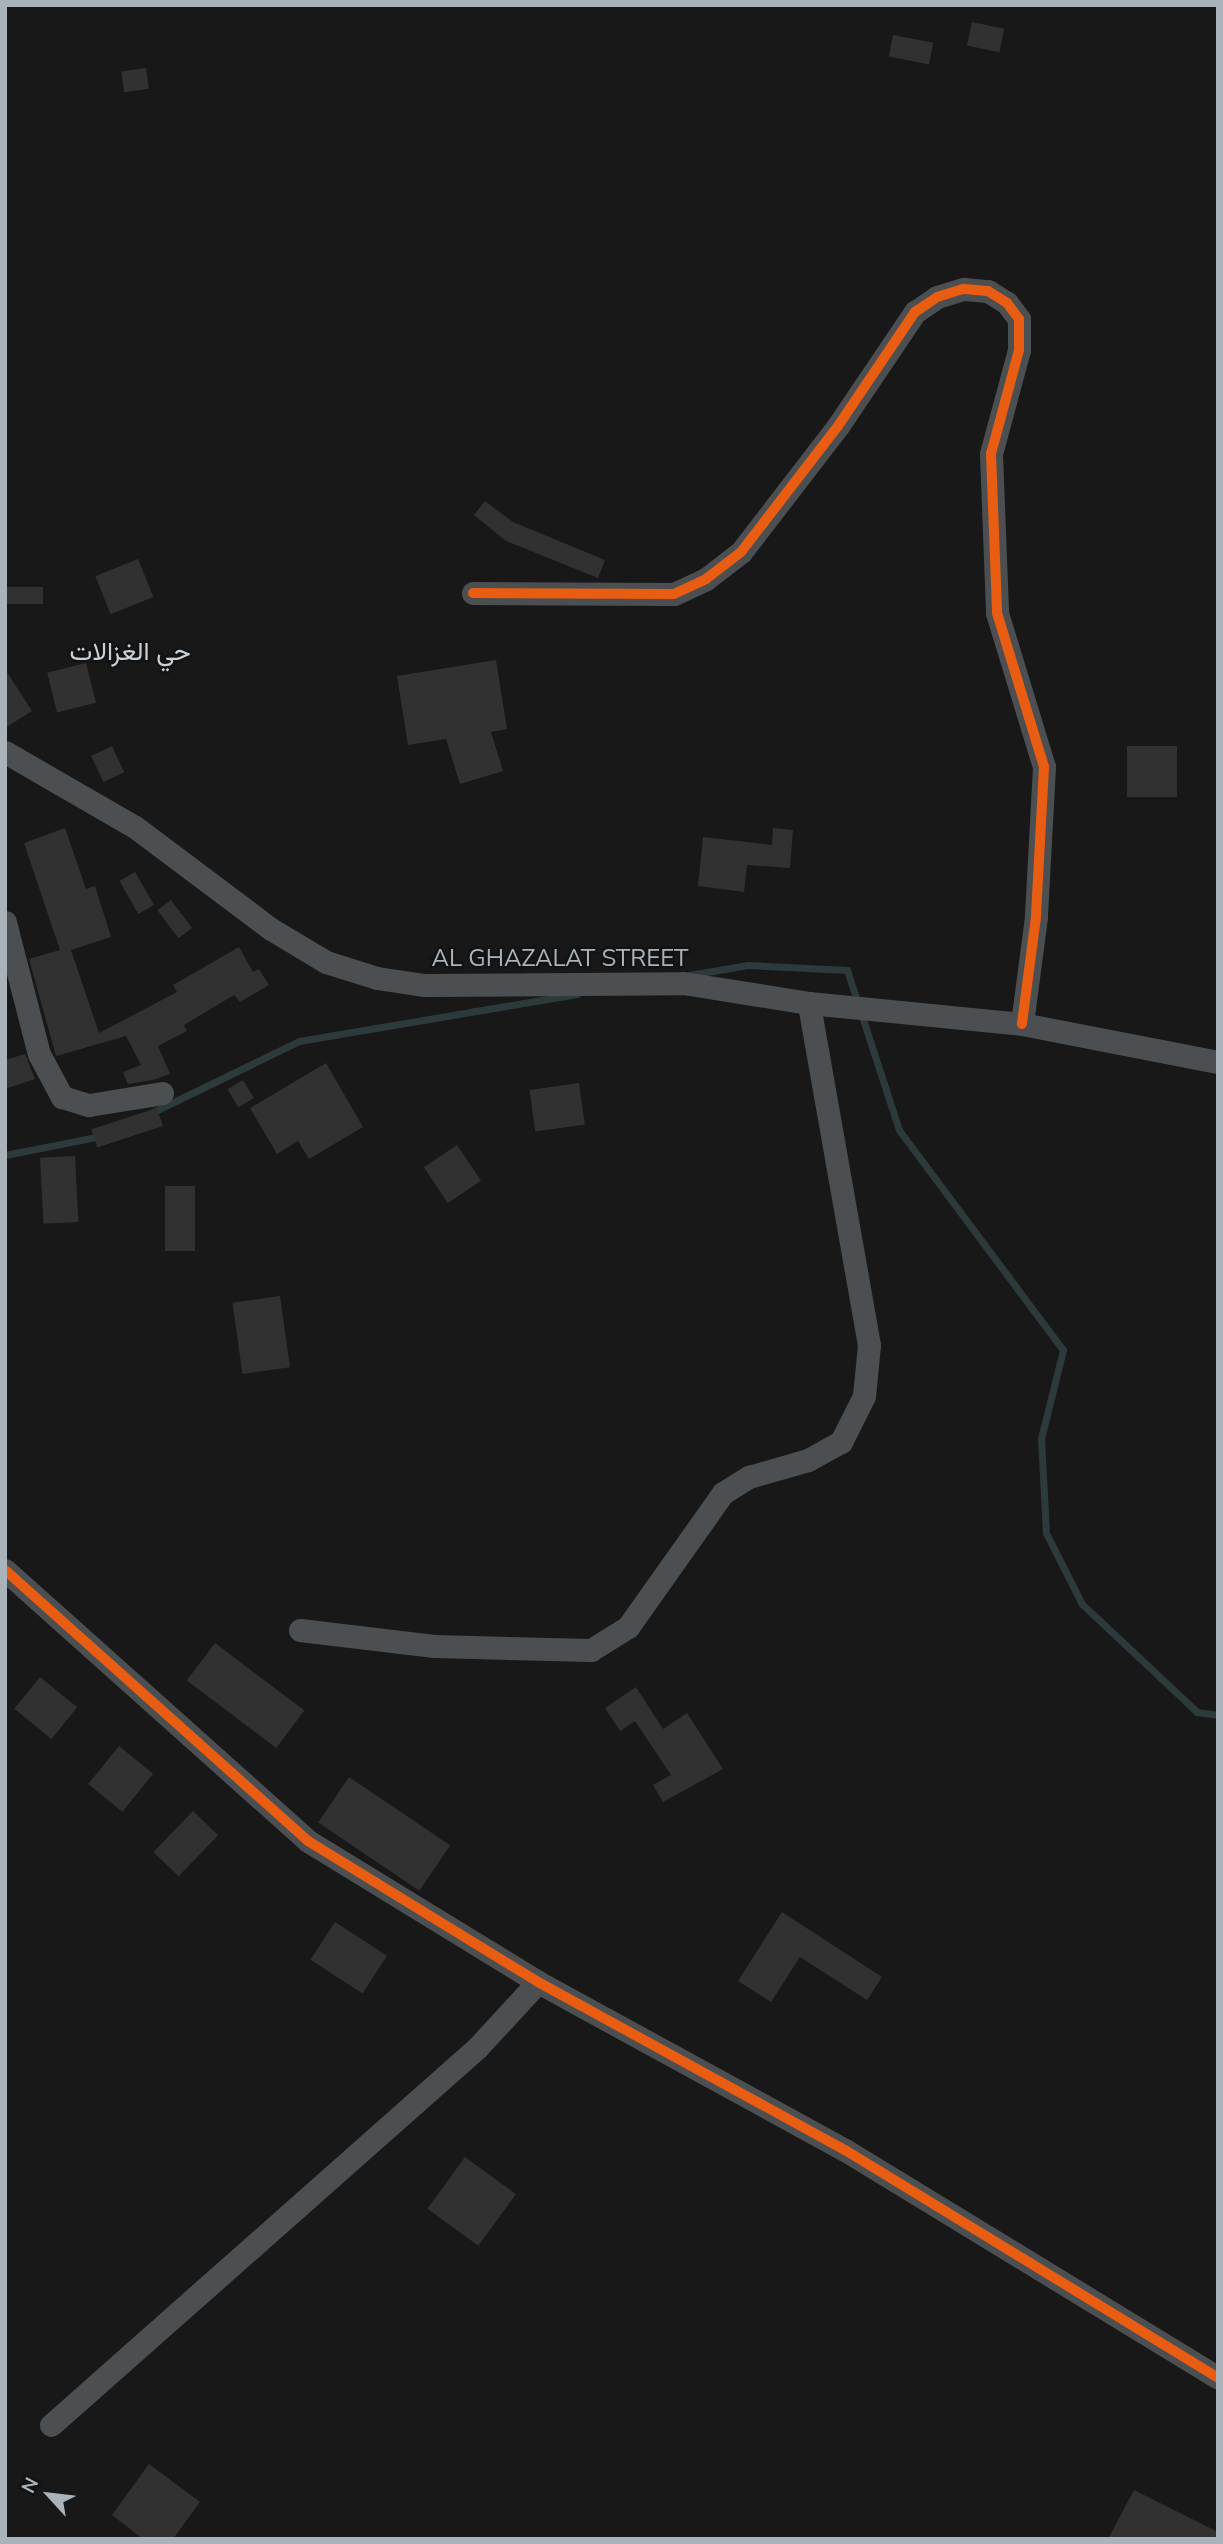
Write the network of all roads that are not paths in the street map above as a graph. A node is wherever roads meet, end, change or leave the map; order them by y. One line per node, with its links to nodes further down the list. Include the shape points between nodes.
1 (473, 593): 5 (street, via 674,594 706,579 741,552 838,426 915,312 937,297 964,289 988,291 1007,303 1019,319 1019,350 991,453 997,613 1044,767 1036,916)
2 (5, 752): 4 (street, AL GHAZALAT STREET, via 135,827 271,929 326,962 364,974 424,985 683,983)
3 (5, 922): 7 (street, via 39,1054 62,1097 89,1105)
4 (809, 1003): 5 (street, AL GHAZALAT STREET); 9 (street, via 869,1345 864,1396 841,1442 808,1460 749,1477 723,1493 628,1627 591,1650 434,1646)
5 (1022, 1024): 6 (street, AL GHAZALAT STREET)
6 (1218, 1062)
7 (162, 1093)
8 (5, 1570): 10 (street, via 308,1841)
9 (300, 1630)
10 (538, 1982): 11 (street, via 845,2150); 12 (street, via 477,2048)
11 (1218, 2378)
12 (51, 2425)

